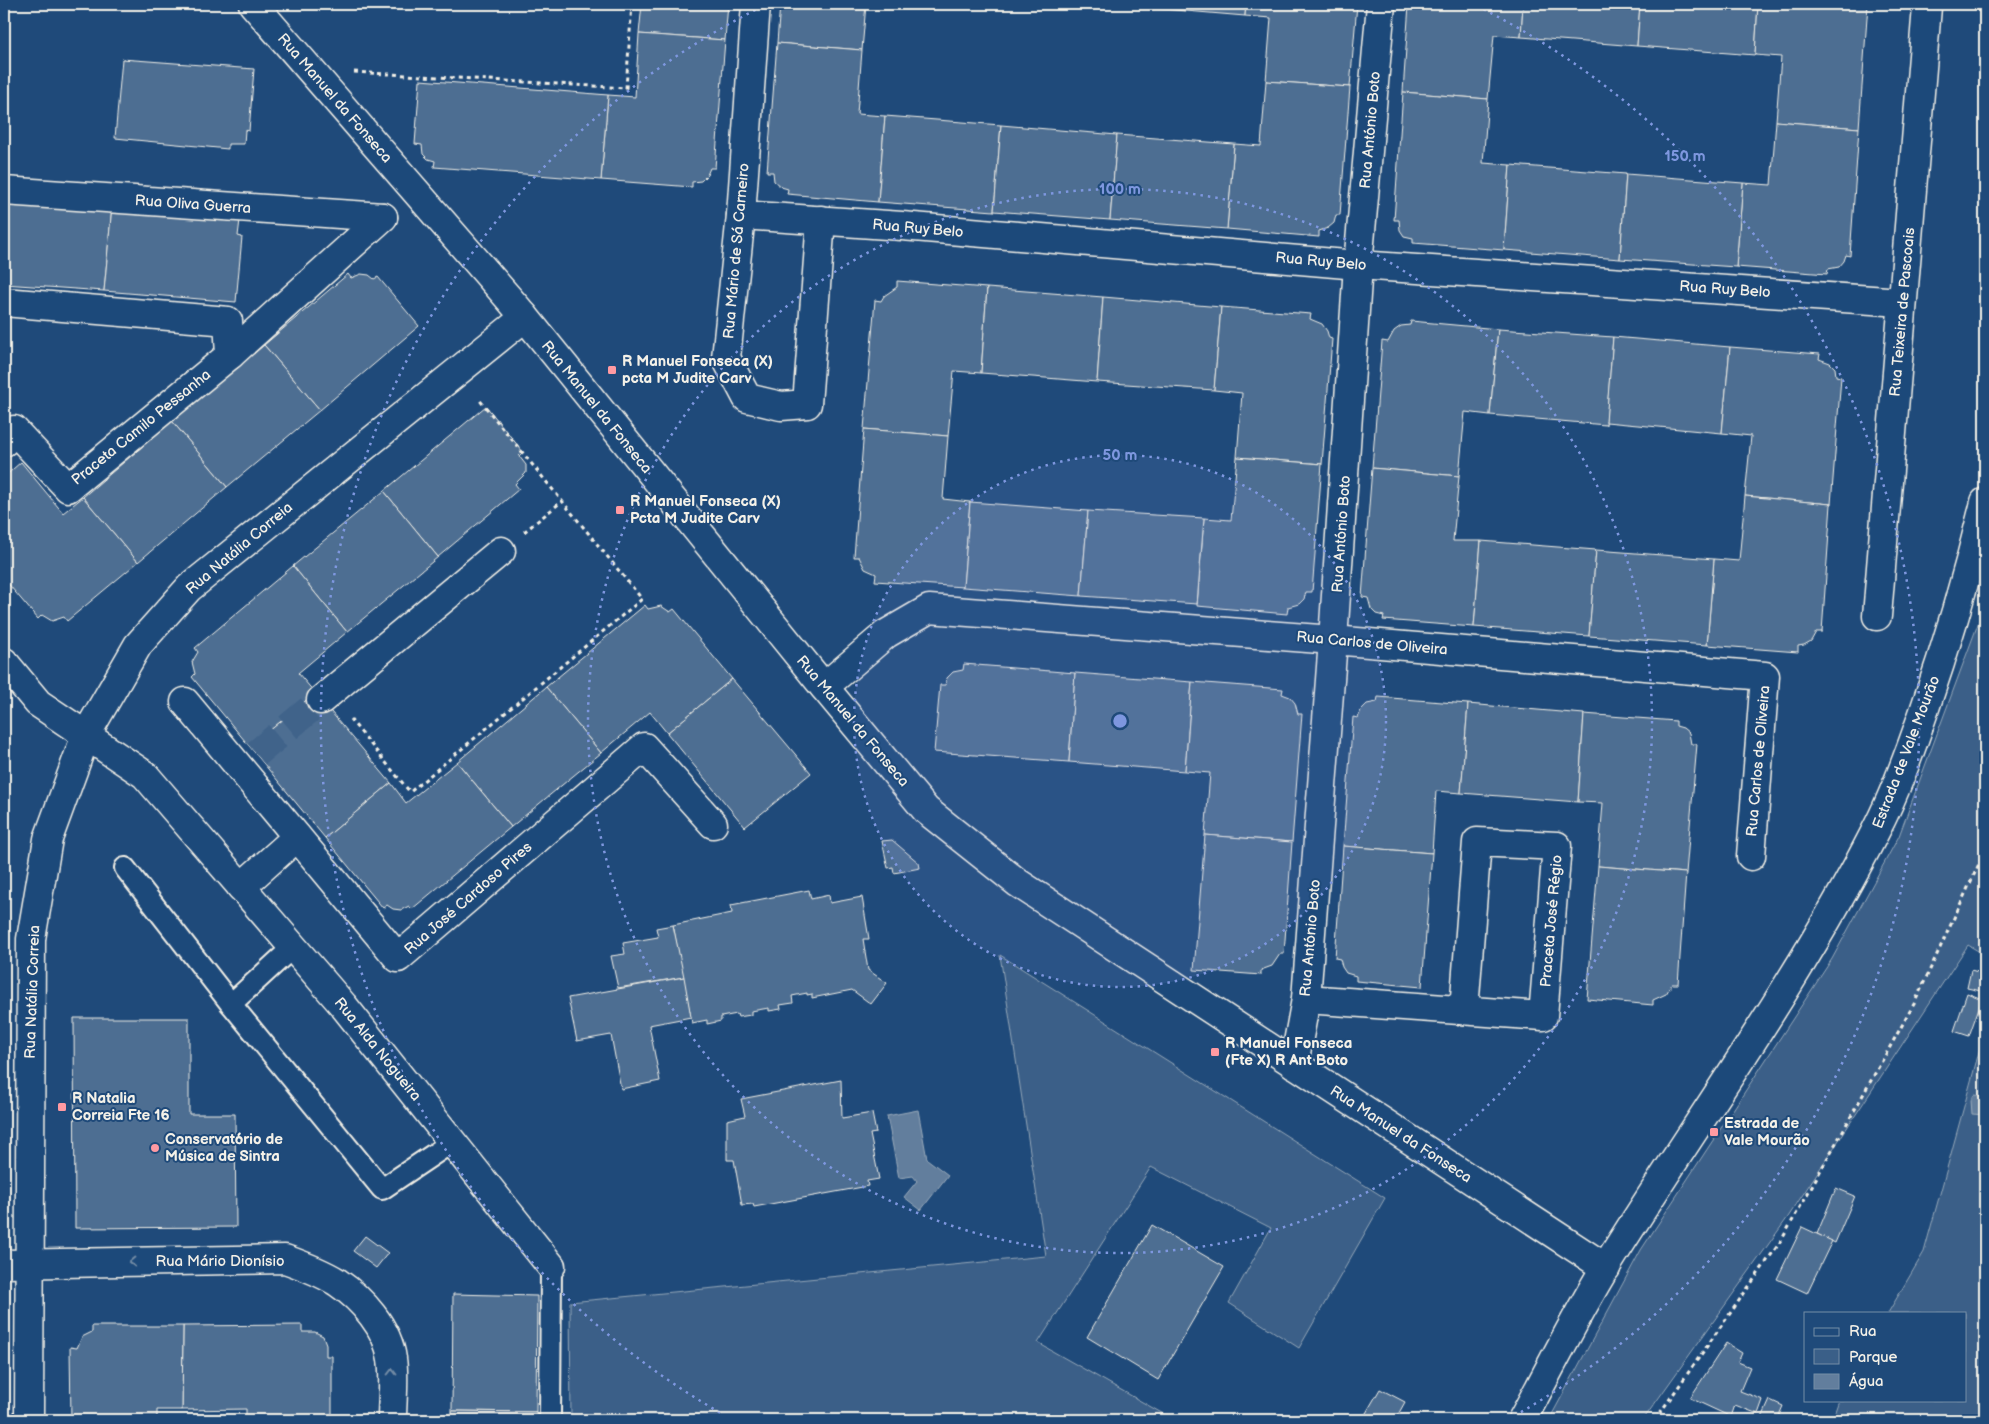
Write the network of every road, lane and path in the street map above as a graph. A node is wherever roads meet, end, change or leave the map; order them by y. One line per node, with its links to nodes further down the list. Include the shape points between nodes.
1 (252, 4): 6 (street, Rua Manuel da Fonseca)
2 (632, 4): 6 (path, via 626,88)
3 (756, 4): 8 (street, Rua Mário de Sá Carneiro)
4 (1381, 4): 11 (street, Rua António Boto)
5 (1927, 7): 13 (street, Rua Teixeira de Pascoais)
6 (309, 69): 14 (street, Rua Manuel da Fonseca)
7 (4, 191): 9 (street, Rua Oliva Guerra)
8 (741, 214): 10 (street, Rua Ruy Belo); 10 (street, Rua Mário de Sá Carneiro, via 726,358 747,398 781,406 807,404)
9 (383, 217): 15 (street, Praceta Camilo Pessanha)
10 (821, 220): 11 (street, Rua Ruy Belo)
11 (1358, 265): 13 (street, Rua Ruy Belo); 22 (street, Rua António Boto)
12 (4, 302): 15 (street, via 228,321)
13 (1902, 302): 21 (street, Rua Teixeira de Pascoais)
14 (525, 316): 16 (street, Rua Natália Correia); 24 (street, Rua Manuel da Fonseca)
15 (230, 355): 17 (street, Praceta Camilo Pessanha, via 68,488)
16 (457, 372): 18 (path); 27 (street, Rua Natália Correia, via 189,588 138,645)
17 (7, 429)
18 (561, 502): 20 (path); 25 (path, via 642,599 410,792)
19 (1985, 502): 42 (street, Estrada de Vale Mourão, via 1965,584 1939,668 1876,831 1771,1012)
20 (501, 551): 25 (street)
21 (1877, 616)
22 (1333, 640): 24 (street, Rua Carlos de Oliveira, via 929,609 886,634); 31 (street, Rua Carlos de Oliveira, via 1765,676); 35 (street, Rua António Boto)
23 (4, 662): 27 (street, Rua Alda Nogueira, via 38,702)
24 (824, 687): 38 (street, Rua Manuel da Fonseca, via 926,810 1018,883)
25 (325, 697)
26 (185, 702): 29 (street, Rua José Cardoso Pires, via 247,760)
27 (86, 735): 33 (street, Rua Alda Nogueira, via 145,775); 40 (street, Rua Natália Correia, via 48,840 31,939)
28 (714, 824): 29 (street, Rua José Cardoso Pires, via 644,748 398,958)
29 (297, 837): 33 (street)
30 (1985, 851): 47 (path, via 1914,1004 1781,1241)
31 (1751, 856)
32 (125, 868): 36 (lane)
33 (241, 887): 34 (street, Rua Alda Nogueira)
34 (293, 947): 36 (lane); 39 (street, Rua Alda Nogueira)
35 (1306, 999): 37 (street, Praceta José Régio); 38 (street, Rua António Boto)
36 (231, 1004): 39 (lane, via 382,1189)
37 (1464, 1010): 37 (street, Praceta José Régio, via 1542,1016 1557,846 1477,842)
38 (1294, 1064): 42 (street, Rua Manuel da Fonseca)
39 (452, 1142): 41 (street, Rua Alda Nogueira)
40 (17, 1264): 43 (street, Rua Natália Correia); 44 (street, Rua Mário Dionísio, one-way to 40, via 392,1358 376,1319 338,1282 308,1268 285,1259)
41 (551, 1266): 45 (lane, Rua Alda Nogueira)
42 (1606, 1268): 46 (street, Estrada de Vale Mourão)
43 (29, 1420)
44 (392, 1420)
45 (550, 1420)
46 (1522, 1420)
47 (1655, 1420)

